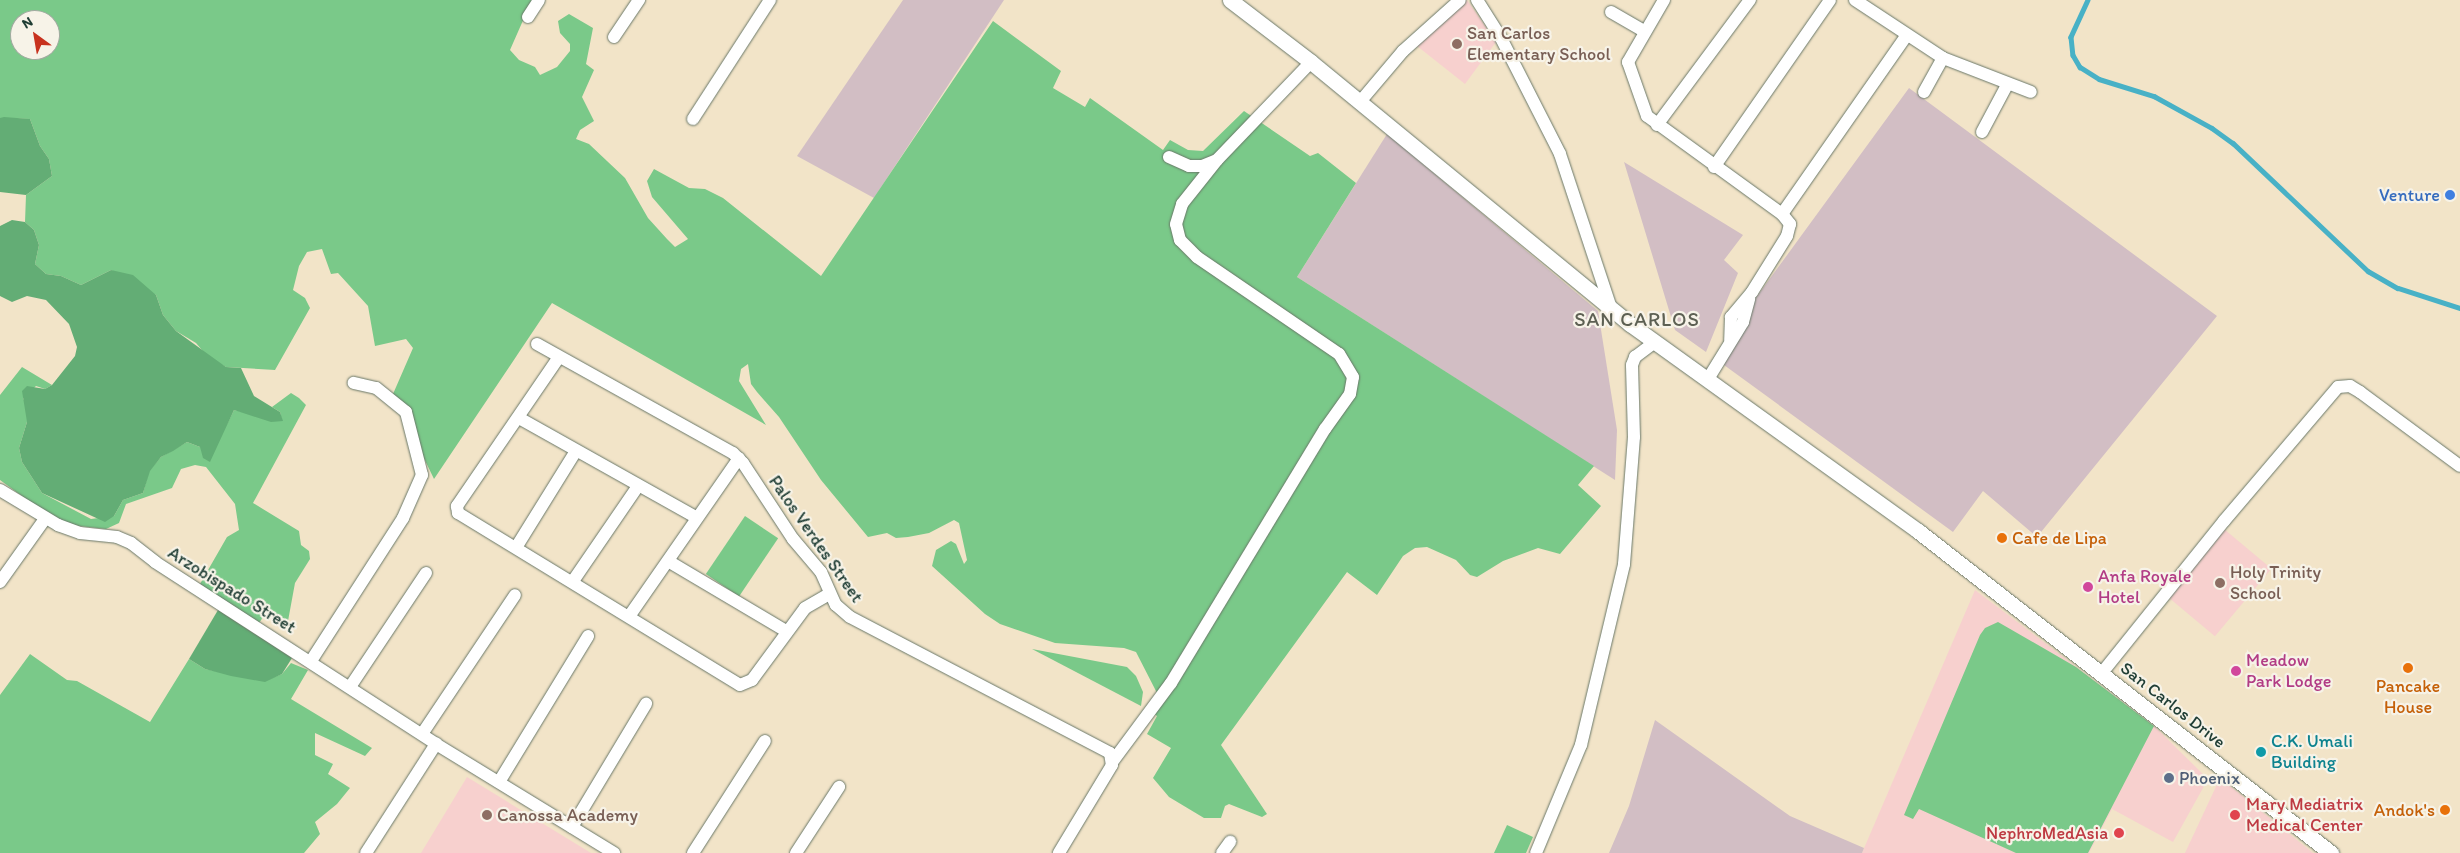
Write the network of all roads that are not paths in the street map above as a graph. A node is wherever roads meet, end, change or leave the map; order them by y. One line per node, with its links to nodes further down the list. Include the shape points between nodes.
1 (539, 0): 12 (street)
2 (639, 0): 15 (street)
3 (770, 0): 22 (street)
4 (1230, 0): 17 (street, San Carlos Drive)
5 (1460, 0): 21 (street, via 1399,56)
6 (1476, 0): 29 (street, via 1501,38 1560,154)
7 (1664, 0): 13 (street)
8 (1750, 0): 23 (street)
9 (1830, 0): 27 (street)
10 (1855, 0): 14 (street)
11 (1611, 12): 13 (street)
12 (528, 17)
13 (1645, 32): 23 (street, via 1628,62 1628,70 1647,116)
14 (1907, 35): 16 (street); 28 (street)
15 (614, 37)
16 (1943, 58): 18 (street); 19 (street)
17 (1311, 62): 21 (street, San Carlos Drive); 26 (street)
18 (2007, 85): 20 (street); 24 (street)
19 (1924, 92)
20 (2031, 92)
21 (1359, 103): 29 (street, San Carlos Drive)
22 (693, 119)
23 (1657, 125): 27 (street)
24 (1982, 132)
25 (1168, 157): 26 (street, via 1189,166 1202,166)
26 (1217, 160): 60 (street, via 1182,204 1176,224 1180,240 1198,257 1339,354 1353,377 1350,394 1325,429 1172,683)
27 (1714, 167): 28 (street)
28 (1782, 214): 33 (street, via 1790,224 1790,231 1752,292 1743,322)
29 (1611, 308): 30 (street, San Carlos Drive)
30 (1655, 342): 33 (street, San Carlos Drive); 71 (street, via 1634,357 1632,365 1634,437 1624,564 1584,735)
31 (537, 344): 32 (street, Palos Verdes Street)
32 (559, 357): 35 (street); 37 (street, Palos Verdes Street)
33 (1708, 379): 54 (street, San Carlos Drive, via 1918,531)
34 (354, 383): 53 (street, via 376,388 406,412 422,475 403,518)
35 (519, 418): 36 (street); 43 (street, via 456,509 460,515)
36 (576, 451): 39 (street); 43 (street)
37 (739, 458): 41 (street); 48 (street, Palos Verdes Street, via 793,539 821,572)
38 (2460, 466): 54 (street, via 2360,392 2350,386 2338,387 2224,521)
39 (638, 486): 41 (street); 47 (street)
40 (0, 490): 42 (street, Arzobispado Street)
41 (697, 518): 44 (street)
42 (45, 519): 46 (street); 53 (street, Arzobispado Street, via 80,533 125,540)
43 (517, 546): 47 (street)
44 (668, 561): 50 (street); 51 (street)
45 (426, 572): 55 (street)
46 (0, 582)
47 (573, 582): 50 (street)
48 (829, 594): 51 (street, via 811,604); 60 (street, Palos Verdes Street, via 841,610 859,623 1106,750)
49 (515, 595): 57 (street)
50 (630, 615): 51 (street, via 740,685 752,680)
51 (786, 631)
52 (588, 636): 61 (street)
53 (311, 661): 55 (street, Arzobispado Street)
54 (2101, 674): 72 (street, San Carlos Drive)
55 (350, 687): 57 (street, Arzobispado Street)
56 (646, 704): 63 (street)
57 (422, 734): 59 (street, Arzobispado Street)
58 (766, 741): 67 (street)
59 (436, 744): 61 (street, Arzobispado Street); 65 (street)
60 (1113, 760): 69 (street)
61 (499, 782): 63 (street, Arzobispado Street)
62 (839, 787): 68 (street)
63 (572, 827): 66 (street, Arzobispado Street)
64 (1230, 842): 70 (street)
65 (366, 853)
66 (614, 853)
67 (693, 853)
68 (796, 853)
69 (1060, 853)
70 (1222, 853)
71 (1536, 853)
72 (2331, 853)

